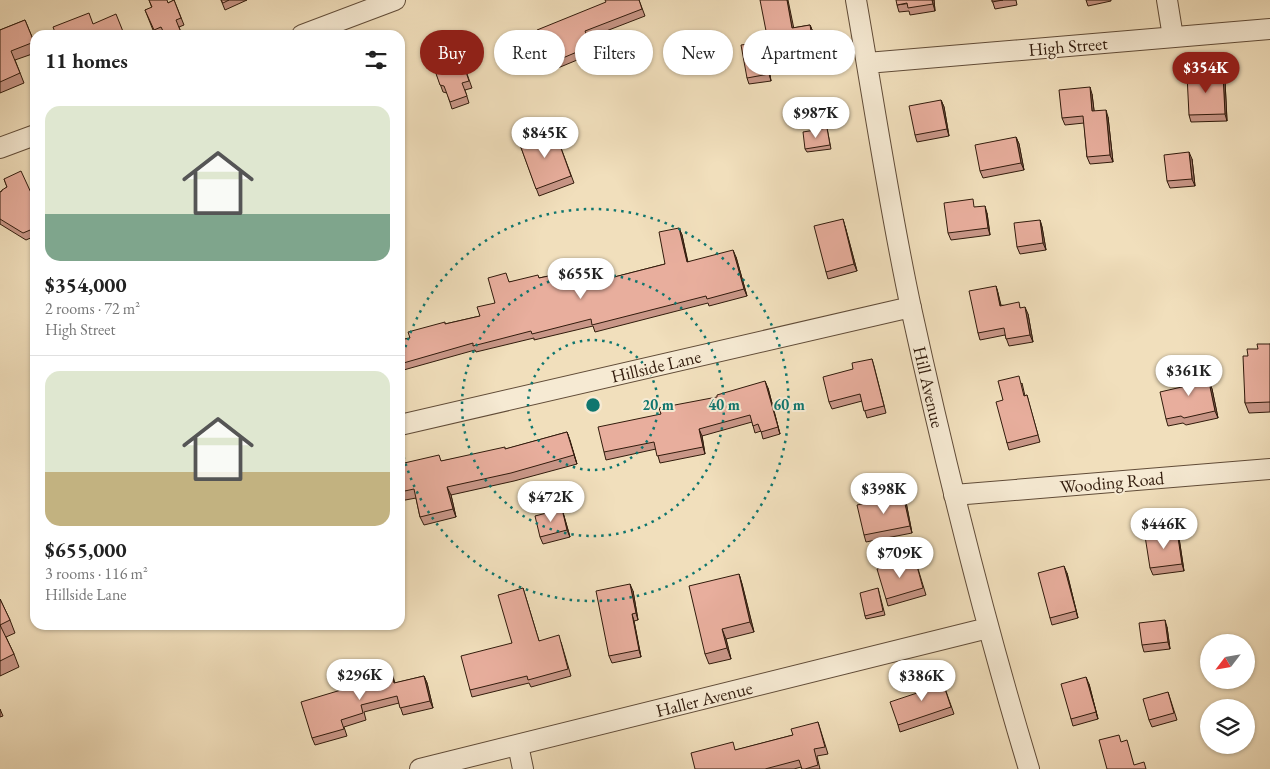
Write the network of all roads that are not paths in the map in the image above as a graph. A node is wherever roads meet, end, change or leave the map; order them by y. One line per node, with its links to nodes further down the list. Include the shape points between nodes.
1 (395, 0): 5 (street)
2 (856, 0): 7 (street, Hill Avenue)
3 (1167, 0): 6 (street)
4 (1270, 29): 6 (street, High Street)
5 (315, 30)
6 (1173, 36): 7 (street, High Street)
7 (867, 63): 10 (street, Hill Avenue)
8 (30, 137): 9 (street)
9 (0, 148)
10 (911, 307): 11 (street, Hillside Lane); 13 (street, Hill Avenue)
11 (405, 424)
12 (1270, 468): 13 (street, Wooding Road)
13 (954, 495): 14 (street, Hill Avenue)
14 (988, 628): 15 (street, Haller Avenue); 18 (street, Hill Avenue)
15 (518, 745): 16 (street, Haller Avenue); 17 (street)
16 (420, 769)
17 (523, 769)
18 (1029, 769)

